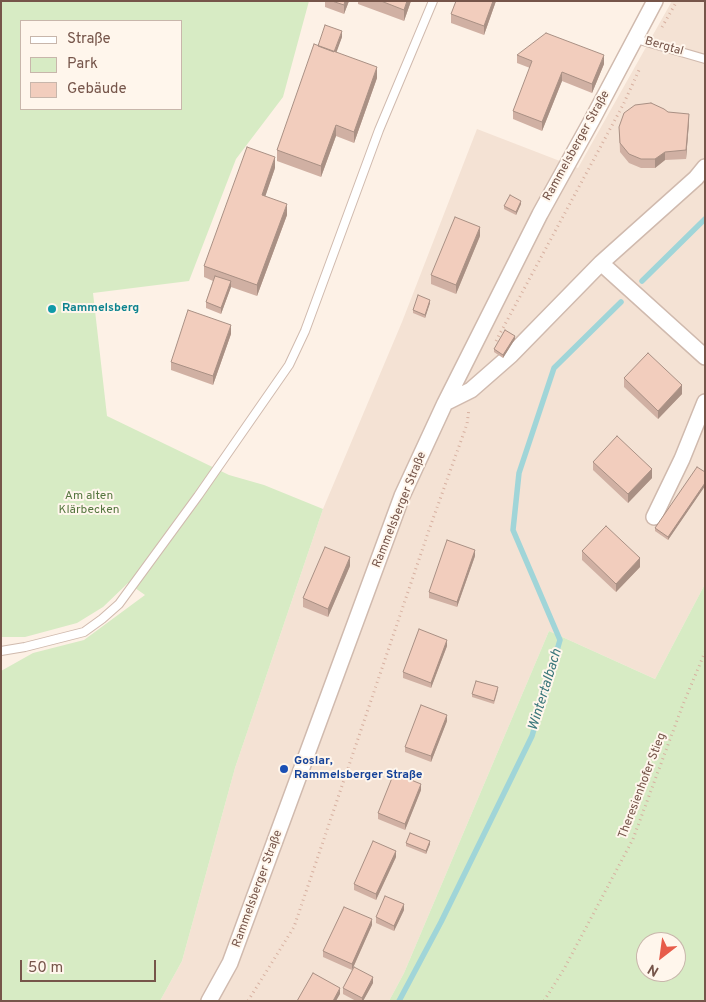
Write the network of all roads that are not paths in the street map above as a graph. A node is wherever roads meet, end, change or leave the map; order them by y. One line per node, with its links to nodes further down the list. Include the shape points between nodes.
1 (433, 1): 11 (lane, via 378,130 305,330 289,365 119,604 84,632)
2 (655, 1): 3 (street, Bergtal)
3 (636, 39): 4 (lane, Bergtal); 9 (street, Rammelsberger Straße, via 540,214)
4 (705, 59)
5 (705, 167): 6 (street)
6 (601, 263): 7 (street); 9 (street, via 511,355 471,390)
7 (705, 357)
8 (705, 402): 10 (street)
9 (445, 403): 12 (street, Rammelsberger Straße, via 402,496 230,963)
10 (654, 517)
11 (1, 651)
12 (209, 1001)

